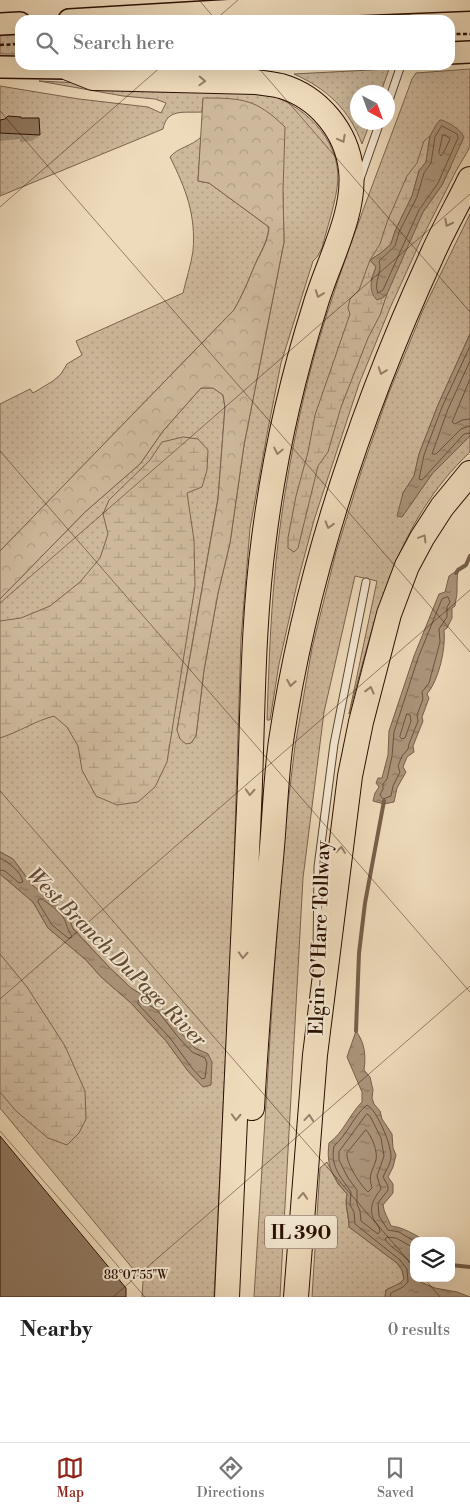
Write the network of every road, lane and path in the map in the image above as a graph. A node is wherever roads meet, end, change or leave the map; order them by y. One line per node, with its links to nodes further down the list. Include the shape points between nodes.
1 (470, 0): 2 (main road)
2 (153, 15)
3 (15, 23): 4 (main road)
4 (0, 24)
5 (455, 34): 6 (path)
6 (470, 34)
7 (15, 44): 8 (path)
8 (0, 45)
9 (470, 52): 10 (main road)
10 (455, 53)
11 (0, 67): 12 (main road)
12 (15, 67)
13 (73, 70): 18 (highway, one-way to 18, via 93,78 256,82 281,86 301,95 322,110 335,125 346,147 351,172)
14 (399, 70): 15 (lane)
15 (394, 85)
16 (377, 130): 18 (lane)
17 (470, 179): 25 (highway, one-way to 25, via 433,251 385,362 317,564 294,667 281,742 260,976)
18 (349, 208): 24 (highway, one-way to 24, via 315,304 291,392 276,457 257,600)
19 (470, 473): 23 (highway, one-way to 19, via 350,776 389,614 407,566 422,538)
20 (366, 582): 21 (lane, Elgin-O'Hare Tollway, via 334,744 318,867)
21 (316, 966)
22 (316, 986): 23 (lane, Elgin-O'Hare Tollway)
23 (315, 1055): 26 (highway, Elgin-O'Hare Tollway / IL 390, one-way to 23)
24 (228, 1297)
25 (241, 1297)
26 (296, 1297)

